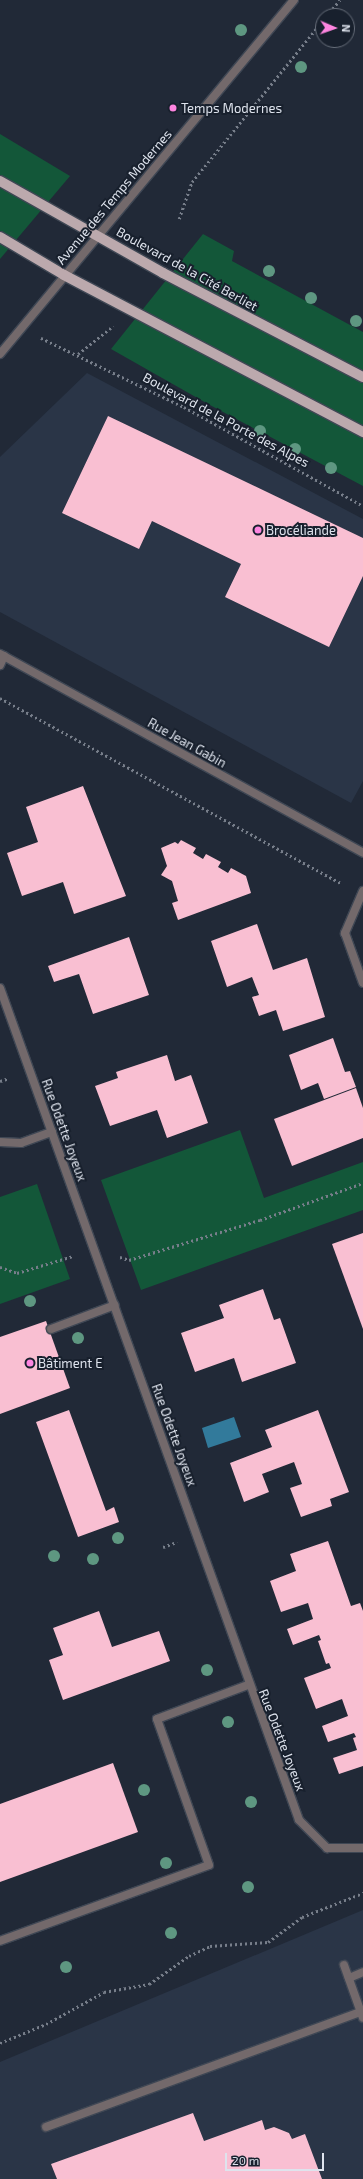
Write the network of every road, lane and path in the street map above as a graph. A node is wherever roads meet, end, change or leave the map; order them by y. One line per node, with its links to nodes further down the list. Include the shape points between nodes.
1 (294, 0): 7 (street, Avenue des Temps Modernes)
2 (340, 0): 3 (path)
3 (333, 8)
4 (315, 30): 6 (path, via 192,182)
5 (0, 181): 7 (main road, Boulevard de la Cité Berliet)
6 (179, 219)
7 (98, 234): 9 (street, Avenue des Temps Modernes); 12 (main road, Boulevard de la Cité Berliet, via 163,273)
8 (0, 237): 9 (main road)
9 (64, 276): 11 (street, Avenue des Temps Modernes); 13 (main road)
10 (113, 326): 14 (path, Boulevard de la Porte des Alpes, via 78,354 184,407)
11 (0, 354)
12 (363, 378)
13 (363, 432)
14 (363, 506)
15 (2, 655): 16 (street); 18 (street, Rue Jean Gabin)
16 (0, 665)
17 (0, 698): 19 (path)
18 (363, 853)
19 (362, 893): 20 (street, via 345,933)
20 (363, 983)
21 (0, 988): 22 (street, Rue Odette Joyeux)
22 (52, 1132): 23 (street, via 20,1143); 25 (street, Rue Odette Joyeux)
23 (0, 1142)
24 (363, 1182): 25 (path, via 260,1220 129,1260)
25 (95, 1251): 26 (path, via 17,1273); 27 (street, Rue Odette Joyeux)
26 (0, 1267)
27 (115, 1305): 28 (street); 29 (street, Rue Odette Joyeux)
28 (51, 1328)
29 (248, 1685): 30 (street, Rue Odette Joyeux, via 299,1820 327,1848); 32 (street, via 157,1719 209,1865)
30 (363, 1848)
31 (363, 1893): 37 (path, via 302,1917 268,1942 210,1946 190,1956 150,1984 104,1992 46,2024)
32 (0, 1941)
33 (344, 1965): 35 (street)
34 (363, 1972): 35 (street)
35 (349, 1978): 36 (street)
36 (362, 2015): 38 (street)
37 (0, 2043)
38 (46, 2127)

